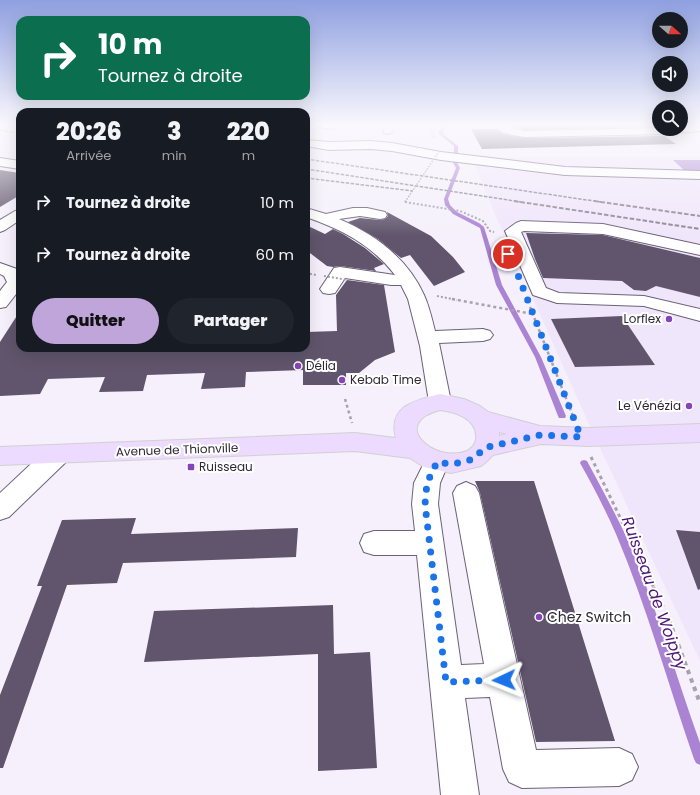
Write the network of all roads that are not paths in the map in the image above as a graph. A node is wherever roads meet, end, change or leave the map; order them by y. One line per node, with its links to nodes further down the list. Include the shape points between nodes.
1 (0, 162): 3 (street)
2 (499, 162): 4 (street, via 565,171)
3 (16, 164)
4 (700, 175)
5 (310, 213): 8 (street)
6 (380, 215): 8 (street, via 352,212 333,215)
7 (16, 217): 9 (street)
8 (327, 219): 14 (street, via 355,231 377,246 396,263)
9 (0, 227)
10 (700, 250): 17 (street, via 603,229 521,226 513,230 539,291 557,298 644,301)
11 (0, 268): 13 (street, via 11,273)
12 (336, 277): 14 (street)
13 (16, 279)
14 (407, 280): 19 (street, via 414,292)
15 (16, 284): 16 (street)
16 (0, 303)
17 (700, 315)
18 (483, 336): 19 (street)
19 (427, 337): 20 (street)
20 (440, 402): 21 (main road, via 454,403); 22 (main road, via 416,409)
21 (480, 418): 24 (main road); 26 (main road, via 488,433 488,442)
22 (405, 423): 25 (main road, Avenue de Thionville); 29 (main road, via 404,432 408,441)
23 (700, 433): 24 (main road, via 581,437)
24 (540, 435): 26 (main road)
25 (355, 442): 27 (main road, Avenue de Thionville); 29 (main road, Avenue de Thionville)
26 (484, 448): 29 (main road, via 475,458 450,464)
27 (58, 454): 28 (main road, Avenue de Thionville); 31 (street)
28 (0, 456)
29 (426, 456): 33 (street, via 425,504)
30 (466, 493): 34 (street)
31 (0, 509)
32 (374, 543): 33 (street)
33 (429, 543): 35 (street)
34 (504, 680): 35 (street); 36 (street, via 522,769)
35 (446, 682): 37 (street)
36 (618, 767)
37 (460, 795)

